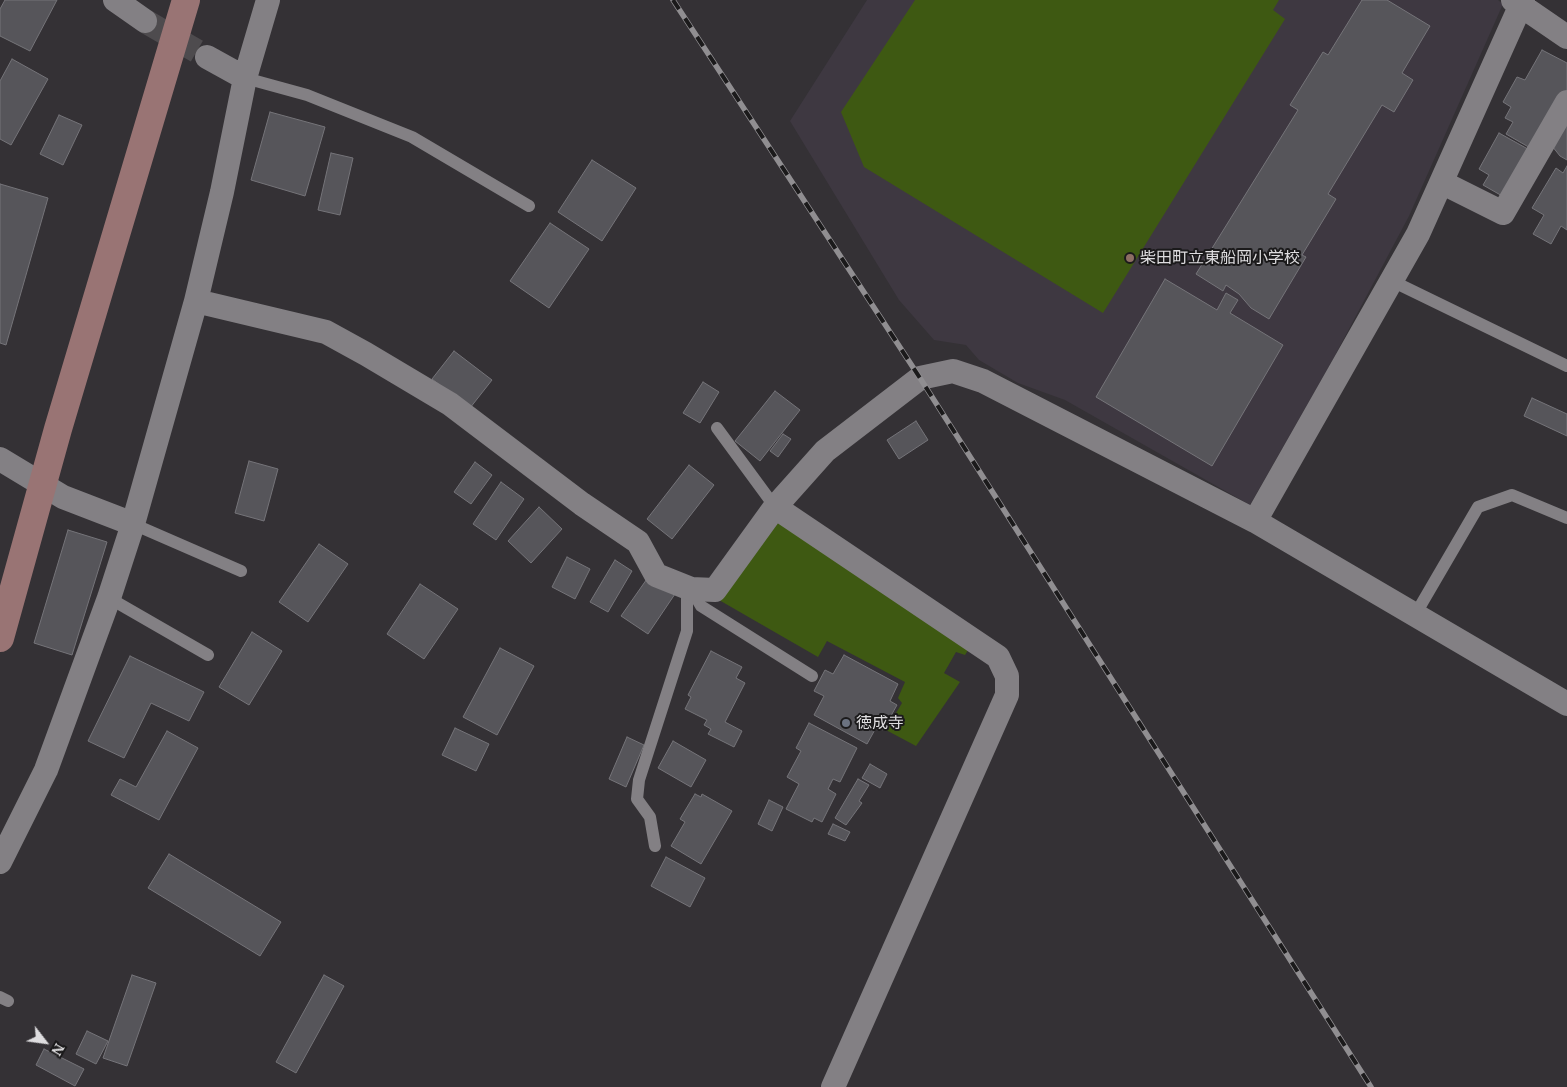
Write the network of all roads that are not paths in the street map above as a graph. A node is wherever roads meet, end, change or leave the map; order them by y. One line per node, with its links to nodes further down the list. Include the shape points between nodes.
1 (115, 0): 5 (street)
2 (186, 0): 17 (street)
3 (268, 0): 8 (street)
4 (1518, 2): 6 (street); 10 (street)
5 (144, 21)
6 (1567, 37)
7 (207, 57): 8 (street)
8 (245, 78): 11 (lane, via 307,95 412,137); 13 (street)
9 (1567, 102): 10 (street, via 1503,213)
10 (1443, 183): 12 (street)
11 (529, 206)
12 (1392, 281): 14 (lane); 20 (street)
13 (196, 301): 21 (street); 23 (street, via 326,332 366,354 450,404 582,504 638,542 656,575)
14 (1567, 366)
15 (717, 428): 18 (lane)
16 (0, 459): 17 (street)
17 (43, 486): 21 (street); 26 (street)
18 (775, 507): 20 (street, via 825,451 912,384 920,378 953,370 983,380); 23 (street, via 715,590); 32 (street, via 998,657 1006,676 1007,695)
19 (1566, 518): 25 (lane, via 1512,495 1478,507)
20 (1255, 521): 25 (street)
21 (133, 524): 22 (lane); 24 (street)
22 (241, 571)
23 (689, 589): 28 (lane, via 701,606); 30 (lane, via 688,631 639,780 637,799 650,817)
24 (109, 598): 27 (lane); 31 (street, via 46,770)
25 (1415, 615): 29 (street)
26 (0, 638)
27 (208, 655)
28 (812, 676)
29 (1567, 704)
30 (655, 846)
31 (0, 862)
32 (833, 1087)

